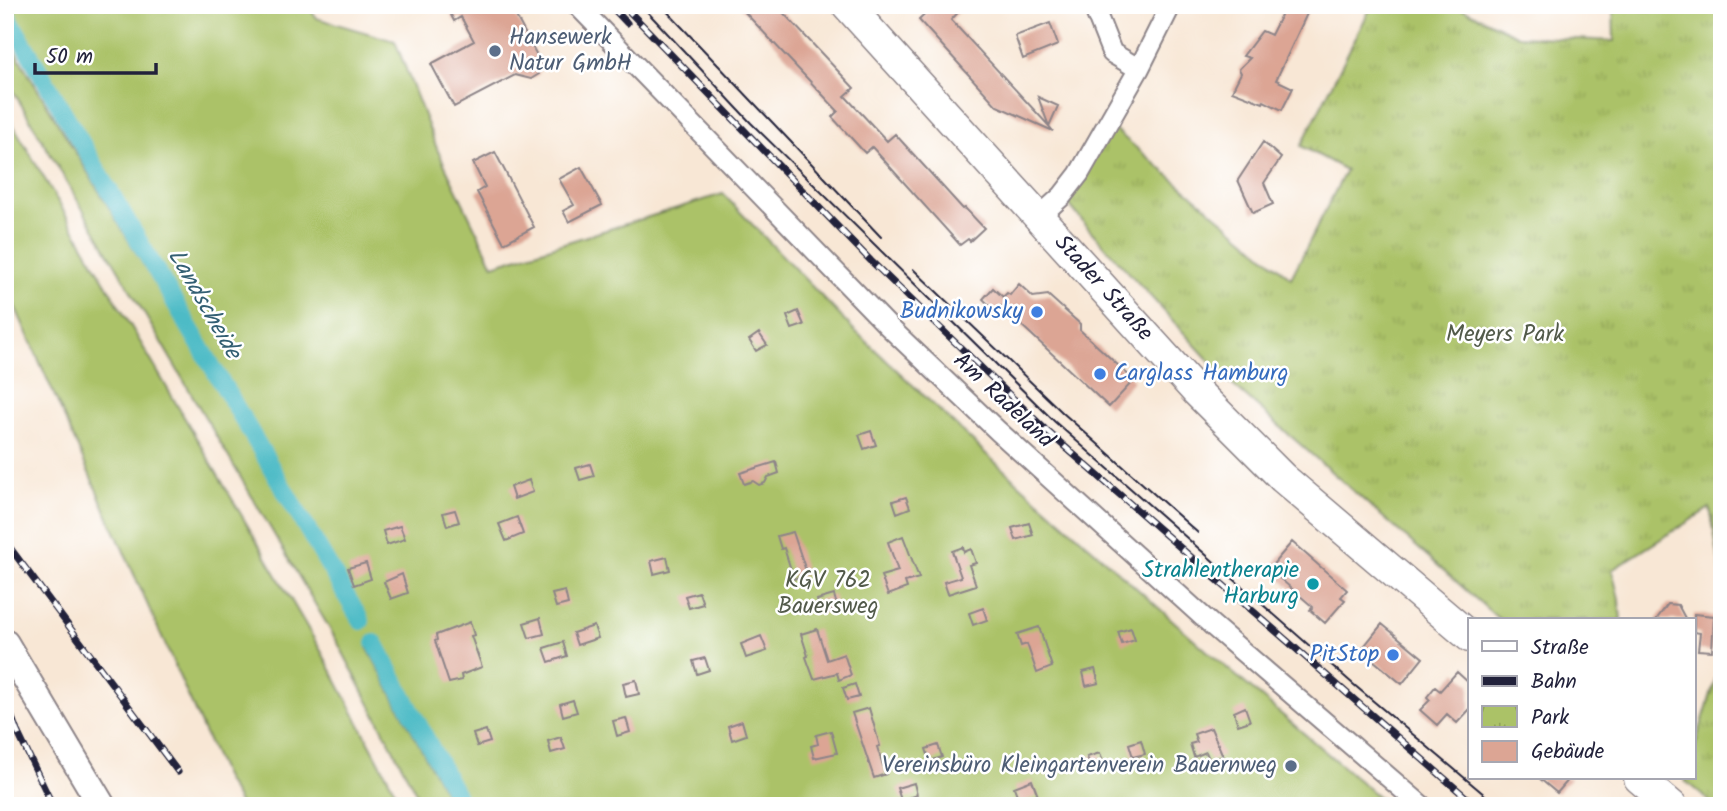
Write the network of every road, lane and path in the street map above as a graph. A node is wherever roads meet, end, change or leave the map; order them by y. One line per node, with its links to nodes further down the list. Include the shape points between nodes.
1 (577, 5): 11 (street, Am Radeland, via 888,326 978,412 1213,626)
2 (847, 5): 6 (main road, Stader Straße)
3 (1093, 5): 5 (street, via 1112,53)
4 (1171, 5): 5 (street)
5 (1139, 69): 6 (street, via 1070,187)
6 (1040, 216): 7 (main road, Stader Straße, via 1197,392 1283,478)
7 (1468, 634)
8 (5, 643): 10 (main road)
9 (1641, 780): 12 (main road)
10 (102, 806)
11 (1422, 806)
12 (1672, 806)

